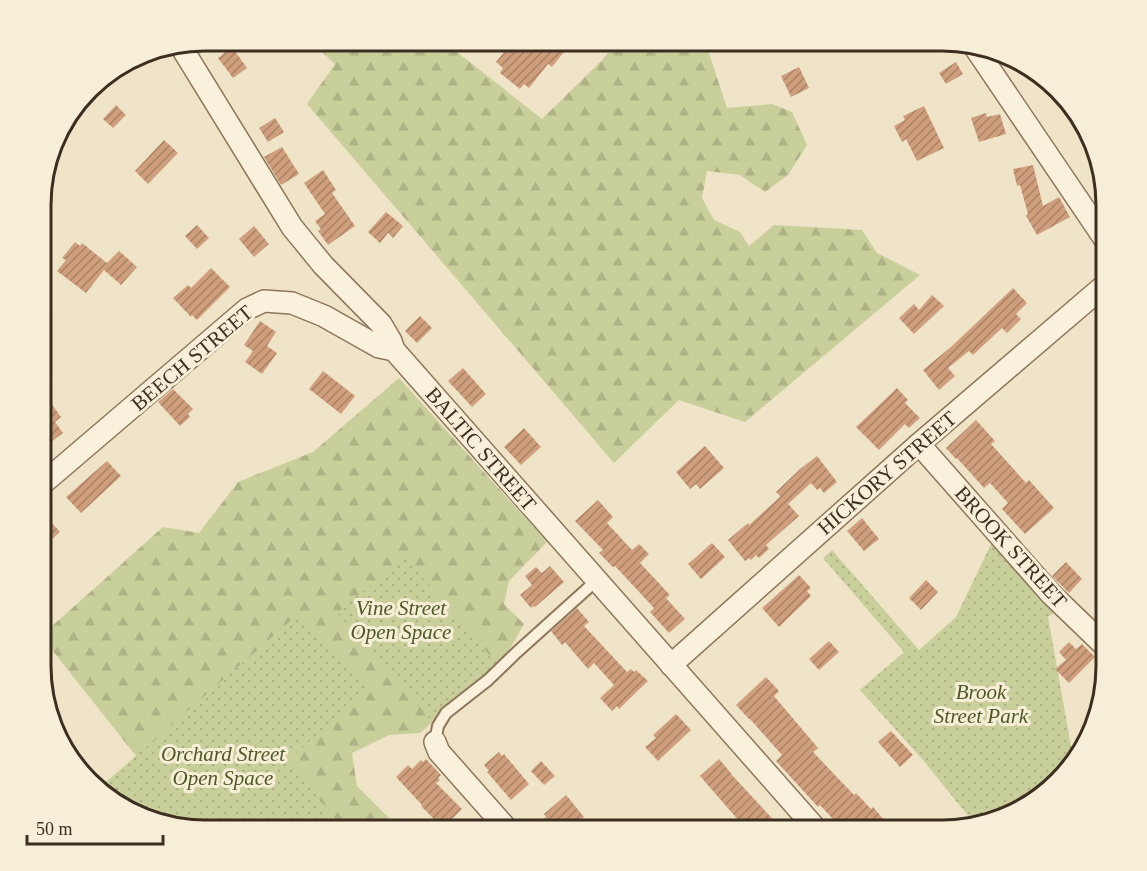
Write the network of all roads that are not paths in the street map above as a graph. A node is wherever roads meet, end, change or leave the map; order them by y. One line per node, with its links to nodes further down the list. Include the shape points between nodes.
1 (185, 53): 5 (street, BALTIC STREET, via 292,227 381,324)
2 (981, 56): 3 (street)
3 (1096, 226)
4 (1096, 293): 6 (street, HICKORY STREET)
5 (394, 350): 7 (street, BEECH STREET, via 379,347 292,303 264,301 247,309); 8 (street, BALTIC STREET)
6 (919, 444): 9 (street, BROOK STREET, via 1051,594); 10 (street, HICKORY STREET)
7 (51, 476)
8 (597, 580): 10 (street, BALTIC STREET); 11 (lane, via 446,713)
9 (1096, 637)
10 (671, 665): 13 (street, BALTIC STREET)
11 (435, 742): 12 (street, via 439,752)
12 (499, 820)
13 (808, 820)

